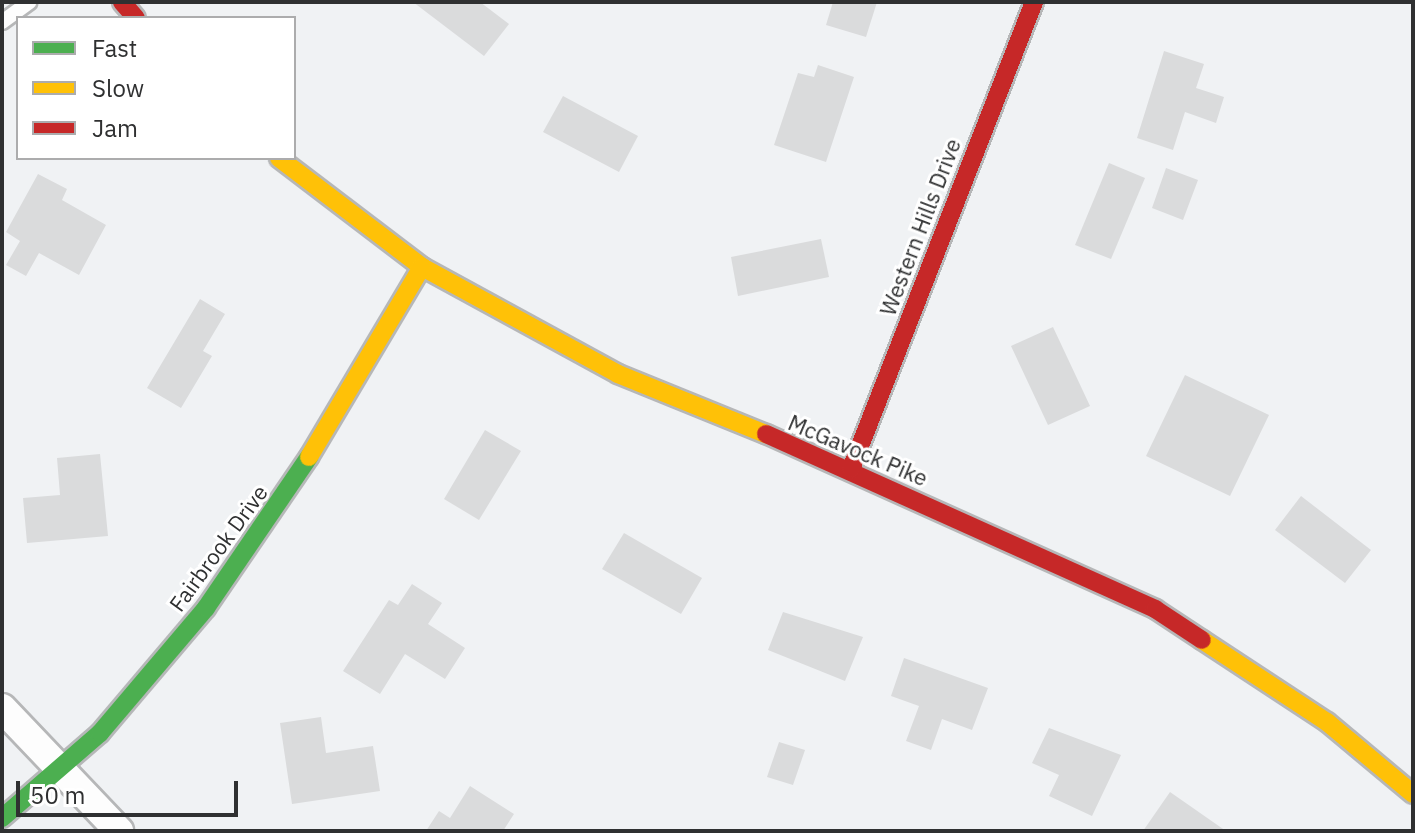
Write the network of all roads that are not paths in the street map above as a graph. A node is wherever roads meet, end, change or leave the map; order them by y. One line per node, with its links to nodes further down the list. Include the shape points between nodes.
1 (30, 2): 3 (lane)
2 (1034, 2): 6 (main road, Western Hills Drive)
3 (2, 22)
4 (282, 160): 5 (main road, McGavock Pike)
5 (422, 267): 6 (main road, McGavock Pike, via 618,374); 8 (main road, Fairbrook Drive, via 266,525 163,661)
6 (851, 469): 9 (main road, McGavock Pike, via 1155,609 1327,722)
7 (2, 708): 8 (street)
8 (58, 772): 10 (main road, Fairbrook Drive); 11 (street)
9 (1413, 794)
10 (2, 818)
11 (119, 831)

